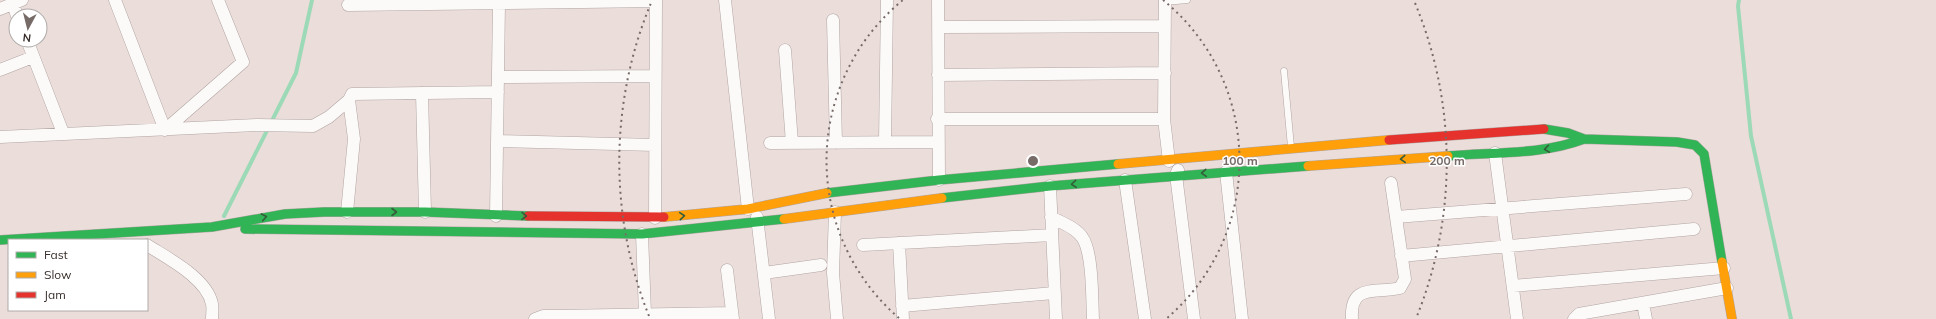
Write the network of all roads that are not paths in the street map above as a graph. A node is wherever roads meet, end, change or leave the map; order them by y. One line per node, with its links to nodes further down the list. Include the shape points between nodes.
1 (115, 0): 31 (street)
2 (218, 0): 31 (street, via 243,62)
3 (725, 0): 52 (street)
4 (887, 0): 36 (street)
5 (938, 0): 16 (street)
6 (1187, 0): 9 (lane)
7 (613, 1): 8 (street); 11 (street)
8 (656, 1): 24 (street)
9 (1165, 1): 15 (street)
10 (17, 2): 13 (street)
11 (506, 2): 12 (street); 25 (street)
12 (348, 5)
13 (0, 9)
14 (834, 20): 39 (street)
15 (1165, 26): 16 (street); 22 (street)
16 (938, 27): 23 (street)
17 (30, 48): 19 (street)
18 (786, 50): 38 (street)
19 (33, 57): 20 (street); 32 (street)
20 (0, 70)
21 (1284, 71): 42 (lane)
22 (1165, 73): 23 (street); 30 (street)
23 (938, 75): 29 (street)
24 (655, 76): 25 (street); 41 (street)
25 (498, 77): 26 (street)
26 (498, 92): 27 (street); 35 (street)
27 (422, 93): 28 (street, via 361,93 352,94); 55 (street)
28 (349, 100): 31 (street, via 322,122 313,126 257,125); 54 (street, via 354,139)
29 (938, 119): 30 (street); 37 (street)
30 (1164, 119): 44 (street)
31 (165, 130): 32 (street)
32 (63, 132): 33 (street)
33 (0, 137)
34 (1584, 139): 42 (street, via 1544,128); 43 (street, one-way to 43, via 1558,147); 75 (street, via 1677,142 1695,145 1704,154)
35 (497, 142): 41 (street); 57 (street)
36 (885, 142): 37 (street); 39 (street)
37 (937, 142): 47 (street)
38 (792, 143): 39 (street); 40 (street)
39 (836, 143)
40 (770, 144)
41 (655, 145): 60 (street)
42 (1291, 149): 44 (street)
43 (1495, 153): 45 (street, one-way to 45); 53 (street)
44 (1175, 160): 46 (street); 47 (street)
45 (1226, 172): 46 (street, one-way to 46); 96 (street)
46 (1176, 175): 48 (street); 95 (street)
47 (939, 180): 52 (street, via 844,190)
48 (1125, 180): 50 (street, one-way to 50); 94 (street)
49 (1391, 183): 59 (street)
50 (1050, 186): 56 (street); 58 (street)
51 (1686, 194): 53 (street)
52 (752, 208): 60 (street, one-way to 52); 61 (street)
53 (1502, 208): 59 (street); 72 (street)
54 (347, 212): 55 (street, one-way to 55); 62 (street, one-way to 54, via 285,214)
55 (425, 212): 57 (street)
56 (835, 212): 61 (street); 90 (street, via 832,272)
57 (496, 216): 60 (street, one-way to 60)
58 (1051, 217): 66 (street); 93 (street, via 1075,229 1088,249)
59 (1396, 217): 73 (street)
60 (655, 218)
61 (758, 223): 65 (street); 77 (street)
62 (212, 227): 64 (street); 65 (street)
63 (1694, 229): 72 (street)
64 (121, 234): 67 (street); 68 (street)
65 (642, 234): 83 (street)
66 (1052, 236): 69 (street); 80 (street)
67 (20, 239)
68 (134, 239)
69 (899, 243): 70 (street); 82 (street)
70 (863, 245)
71 (148, 246): 87 (street, via 187,270 204,287 212,303)
72 (1508, 246): 73 (street); 78 (street)
73 (1401, 256): 97 (street, via 1405,279 1400,288 1364,292 1357,296 1351,307)
74 (821, 265): 77 (street)
75 (1724, 268): 78 (street); 79 (street)
76 (727, 270): 85 (street)
77 (764, 273): 89 (street)
78 (1513, 286): 98 (street)
79 (1727, 288): 81 (street); 101 (street)
80 (1054, 293): 82 (street); 92 (street)
81 (1643, 303): 99 (street, via 1579,314); 100 (street)
82 (902, 306): 91 (street)
83 (650, 316): 84 (street); 86 (street)
84 (698, 316): 85 (street)
85 (733, 316)
86 (577, 317): 88 (street, via 543,316)
87 (212, 319)
88 (535, 319)
89 (769, 319)
90 (838, 319)
91 (903, 319)
92 (1056, 319)
93 (1093, 319)
94 (1145, 319)
95 (1194, 319)
96 (1242, 319)
97 (1352, 319)
98 (1517, 319)
99 (1574, 319)
100 (1646, 319)
101 (1732, 319)

